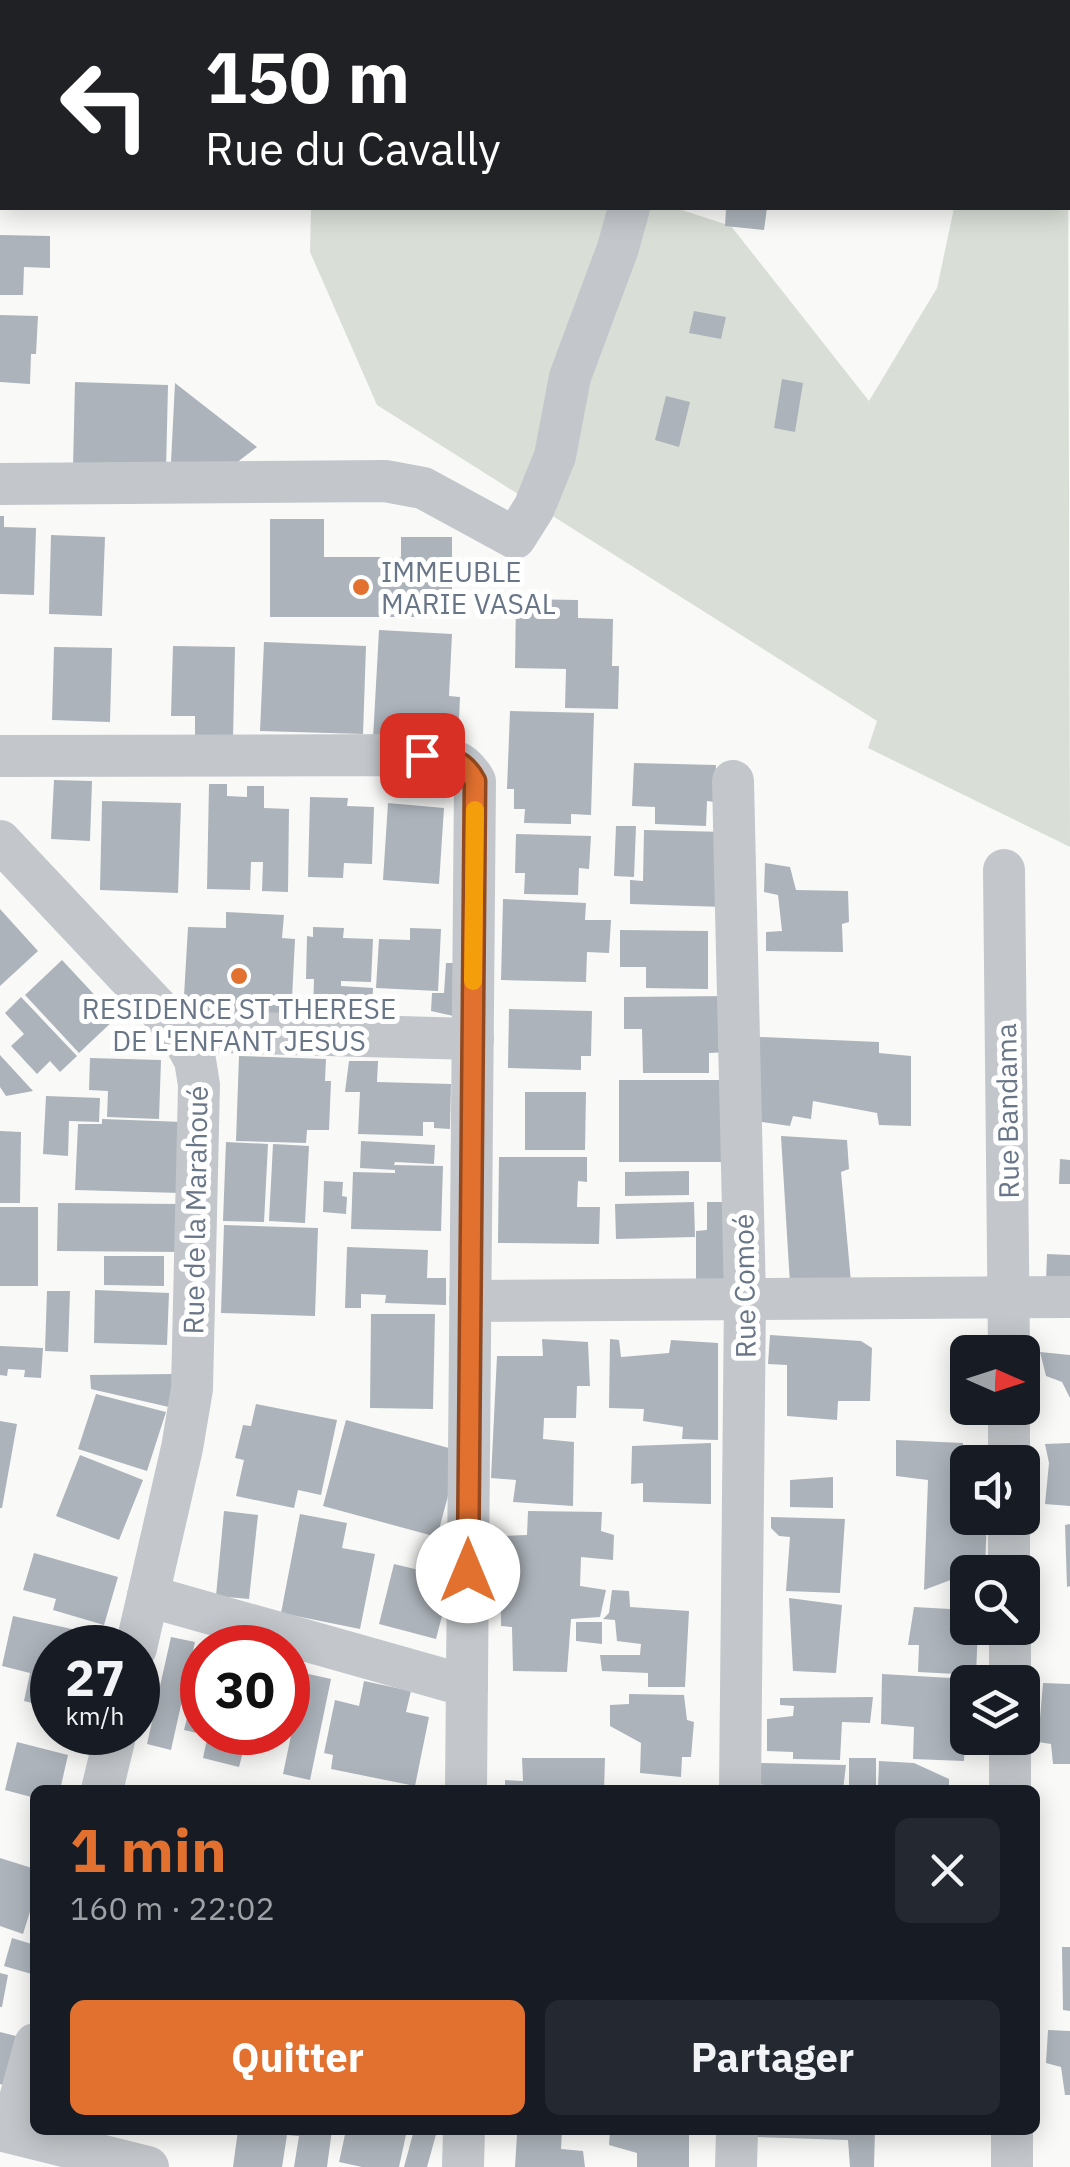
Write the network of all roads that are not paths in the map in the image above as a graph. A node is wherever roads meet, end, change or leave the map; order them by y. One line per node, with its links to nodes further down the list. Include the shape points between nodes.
1 (629, 210): 2 (street, via 570,377 555,456 515,538 423,488 385,481)
2 (0, 484)
3 (0, 756): 8 (street, via 422,755 467,766 475,781)
4 (733, 781): 10 (street, Rue Comoé)
5 (0, 841): 7 (street, Rue de la Marahoué)
6 (1004, 870): 11 (street, Rue Bandama)
7 (179, 1031): 8 (street); 14 (street, Rue de la Marahoué, via 195,1060 198,1084 192,1390)
8 (472, 1039): 12 (street)
9 (1070, 1297): 11 (street)
10 (745, 1298): 11 (street); 12 (street); 21 (street, Rue Comoé)
11 (1008, 1300): 13 (street, Rue Bandama)
12 (470, 1301): 16 (street)
13 (1008, 1335)
14 (148, 1596): 15 (street, Rue de la Marahoué); 16 (street)
15 (141, 1625)
16 (467, 1686): 20 (street)
17 (110, 1755): 19 (street)
18 (1010, 1755): 22 (street)
19 (103, 1785)
20 (466, 1785)
21 (740, 1785)
22 (1010, 1785)
23 (30, 2058): 24 (street)
24 (5, 2131): 28 (street)
25 (464, 2135): 29 (street)
26 (736, 2135): 30 (street)
27 (1012, 2135): 31 (street)
28 (148, 2167)
29 (464, 2167)
30 (736, 2167)
31 (1012, 2167)

